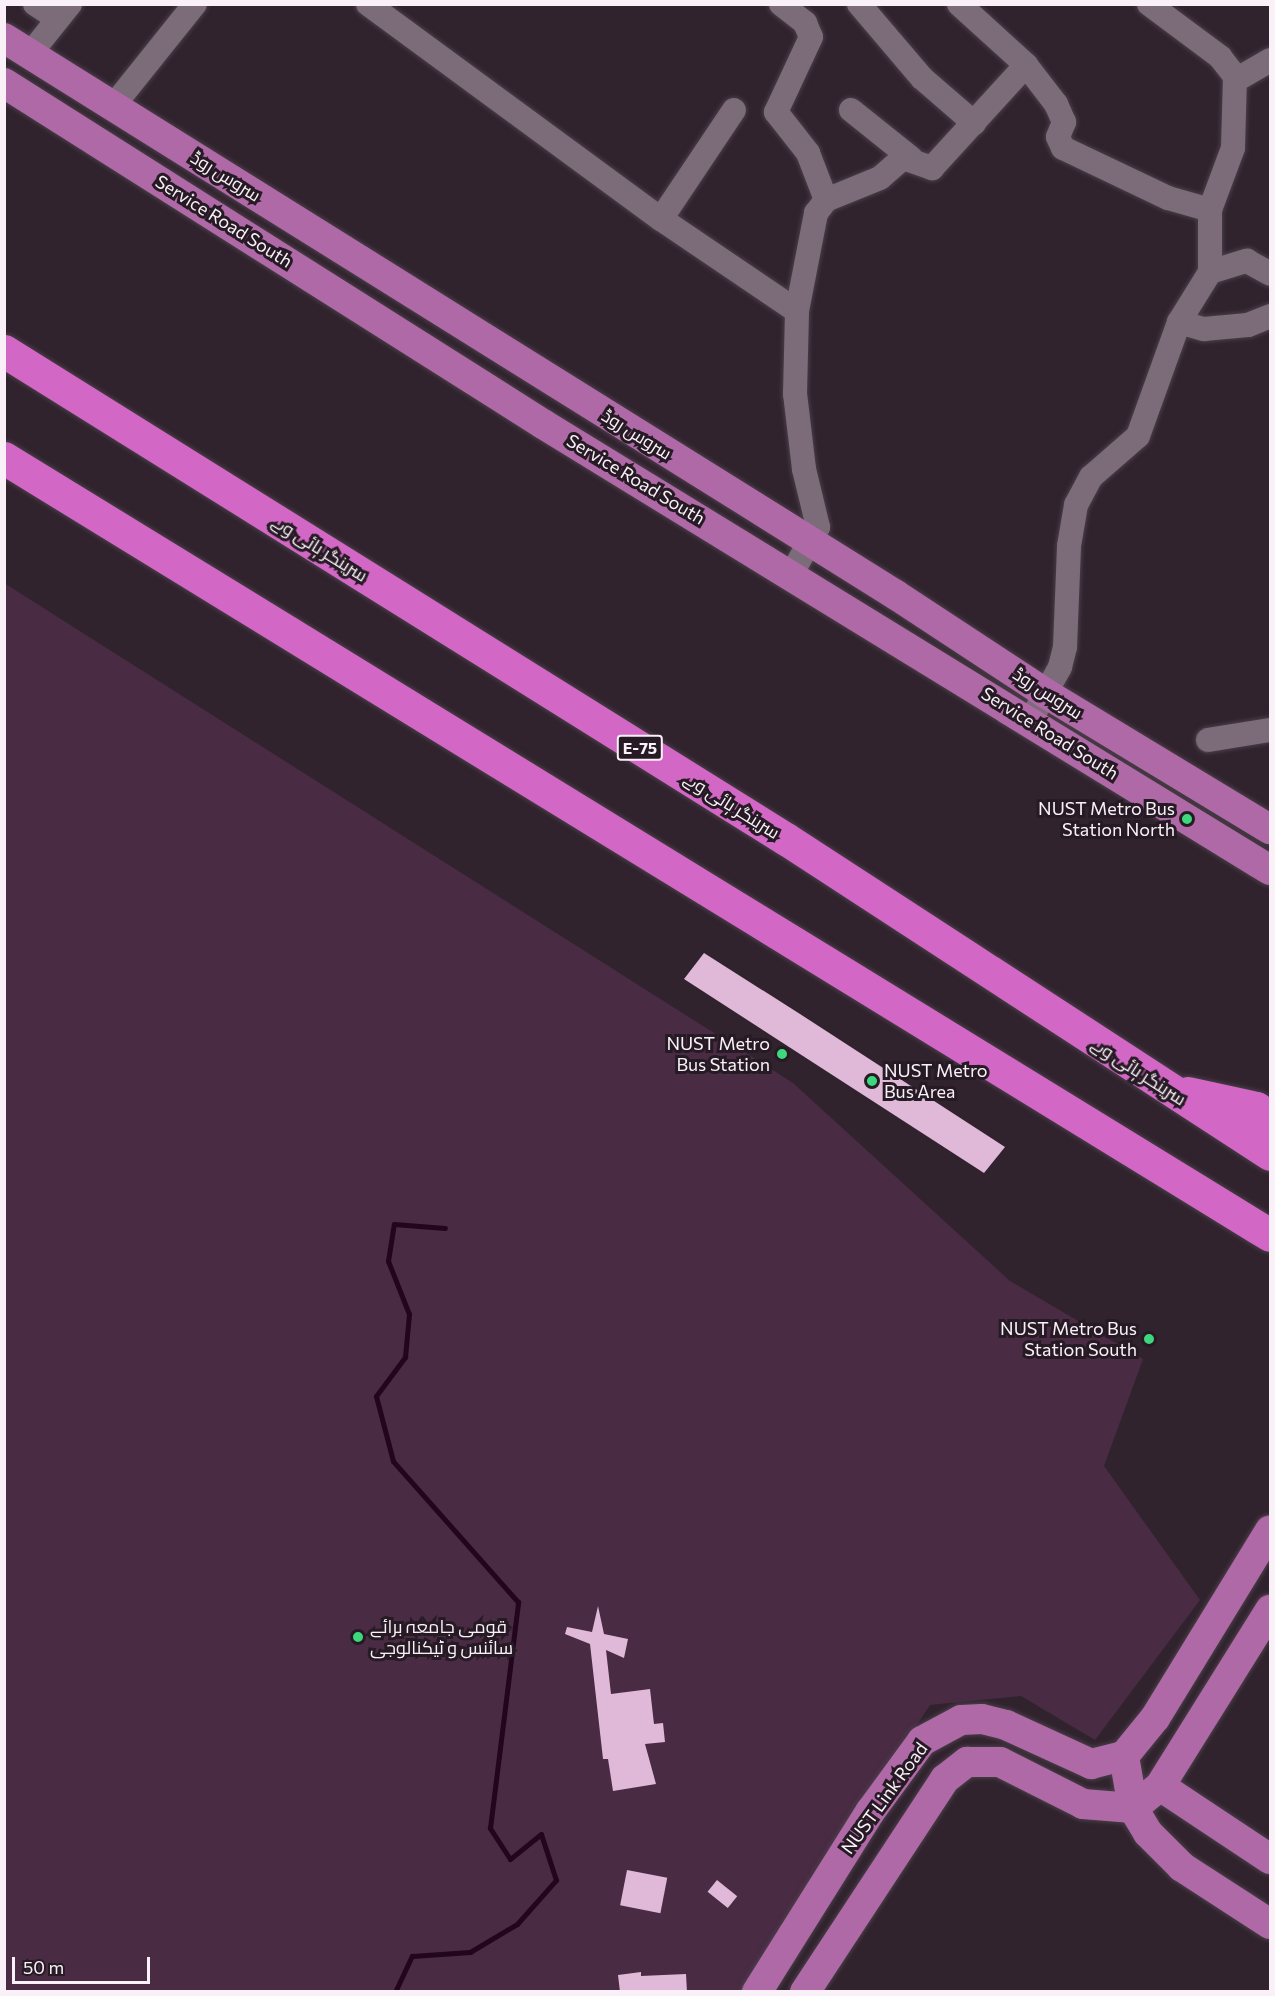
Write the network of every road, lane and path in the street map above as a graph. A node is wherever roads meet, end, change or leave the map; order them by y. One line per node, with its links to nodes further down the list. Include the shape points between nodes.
1 (35, 4): 8 (street)
2 (195, 4): 15 (street)
3 (368, 4): 22 (street)
4 (781, 4): 20 (street, via 805,22 811,37 776,112 808,153)
5 (859, 4): 18 (street, via 922,78)
6 (959, 4): 12 (street)
7 (1149, 4): 21 (street, via 1220,57 1235,76 1233,148)
8 (64, 12): 10 (street)
9 (4, 38): 10 (main road, سروس روڈ)
10 (30, 54): 15 (main road, سروس روڈ)
11 (1270, 60): 13 (street)
12 (1026, 65): 18 (street); 21 (street, via 1056,104 1064,122 1058,137 1063,148 1168,198)
13 (1241, 77)
14 (4, 83): 31 (main road, Service Road South, via 543,424)
15 (114, 105): 30 (main road, سروس روڈ)
16 (734, 110): 22 (street)
17 (851, 110): 19 (street)
18 (975, 123): 19 (street, via 932,168)
19 (911, 158): 20 (street, via 898,161 880,178)
20 (826, 200): 25 (street, via 809,230)
21 (1210, 210): 23 (street)
22 (661, 219): 25 (street)
23 (1210, 272): 24 (street, via 1247,261); 27 (street)
24 (1270, 274)
25 (797, 311): 30 (street, via 795,394 804,469 818,527)
26 (1270, 316): 27 (street, via 1248,325 1204,328)
27 (1179, 322): 34 (street, via 1149,418 1126,448 1091,477 1076,505 1069,546 1065,647)
28 (4, 351): 40 (highway, سرینگر ہائی وے / E-75, via 786,839)
29 (4, 458): 43 (highway)
30 (813, 542): 31 (street); 32 (main road, سروس روڈ)
31 (792, 573): 33 (main road, Service Road South)
32 (896, 594): 33 (main road); 34 (main road, سروس روڈ)
33 (881, 628): 35 (main road, Service Road South)
34 (1045, 693): 35 (street); 38 (main road, سروس روڈ)
35 (1030, 721): 39 (main road, Service Road South)
36 (1270, 730): 37 (street)
37 (1208, 740)
38 (1270, 829)
39 (1270, 870)
40 (1163, 1088): 41 (highway, via 1256,1108); 42 (highway, سرینگر ہائی وے / E-75)
41 (1270, 1117)
42 (1270, 1154)
43 (1266, 1235)
44 (1270, 1530): 46 (main road, via 1155,1718)
45 (1270, 1610): 47 (main road)
46 (1124, 1756): 48 (main road); 51 (main road, NUST Link Road, via 1091,1764 1006,1725 982,1719 961,1720 941,1728 922,1741 870,1812)
47 (1160, 1786): 48 (main road); 49 (main road)
48 (1133, 1808): 50 (main road, via 1148,1833 1182,1868); 52 (main road, NUST Link Road, via 1083,1804 1000,1762 967,1762 925,1803)
49 (1270, 1859)
50 (1270, 1924)
51 (757, 1992)
52 (806, 1992)

